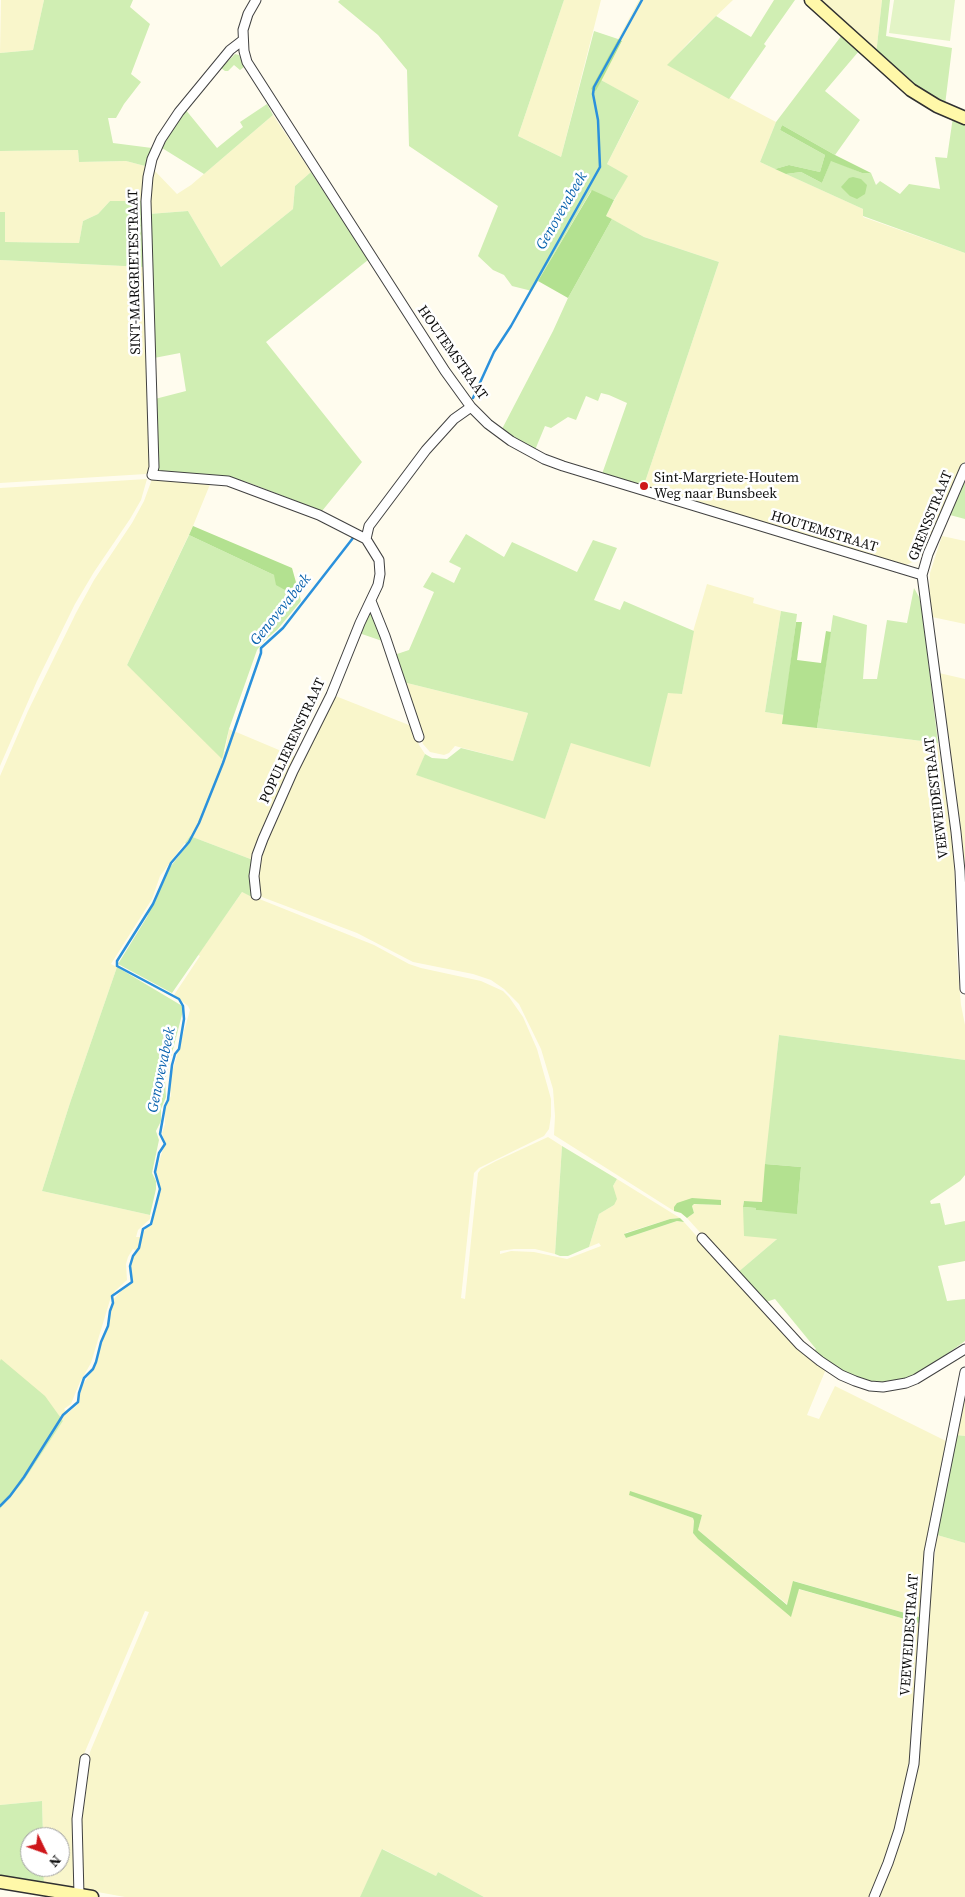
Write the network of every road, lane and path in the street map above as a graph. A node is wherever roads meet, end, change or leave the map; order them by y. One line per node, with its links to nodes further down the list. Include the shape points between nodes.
1 (256, 0): 3 (street, HOUTEMSTRAAT, via 245,23)
2 (811, 0): 4 (street, via 911,90 936,106)
3 (243, 40): 5 (street, HOUTEMSTRAAT, via 247,62 254,74); 7 (street, SINT-MARGRIETESTRAAT, via 230,50 179,112 161,139 148,177 152,475 228,481 319,515)
4 (965, 118)
5 (471, 407): 7 (street, via 454,419 426,450 369,526); 8 (street, HOUTEMSTRAAT, via 511,441 563,466)
6 (965, 468): 8 (street, GRENSSTRAAT)
7 (366, 539): 9 (street, POPULIERENSTRAAT, via 379,560 378,585)
8 (922, 575): 12 (street, VEEWEIDESTRAAT, via 956,832)
9 (371, 601): 10 (street); 11 (street, POPULIERENSTRAAT, via 331,695 262,839 254,876)
10 (419, 737)
11 (256, 895)
12 (965, 990)
13 (702, 1238): 14 (street, via 800,1345 841,1375 870,1386 906,1383)
14 (965, 1349)
15 (965, 1372): 19 (street, VEEWEIDESTRAAT, via 930,1552 914,1764 899,1830)
16 (85, 1760): 18 (street, via 77,1819)
17 (0, 1882): 18 (street)
18 (85, 1896)
19 (874, 1897)

